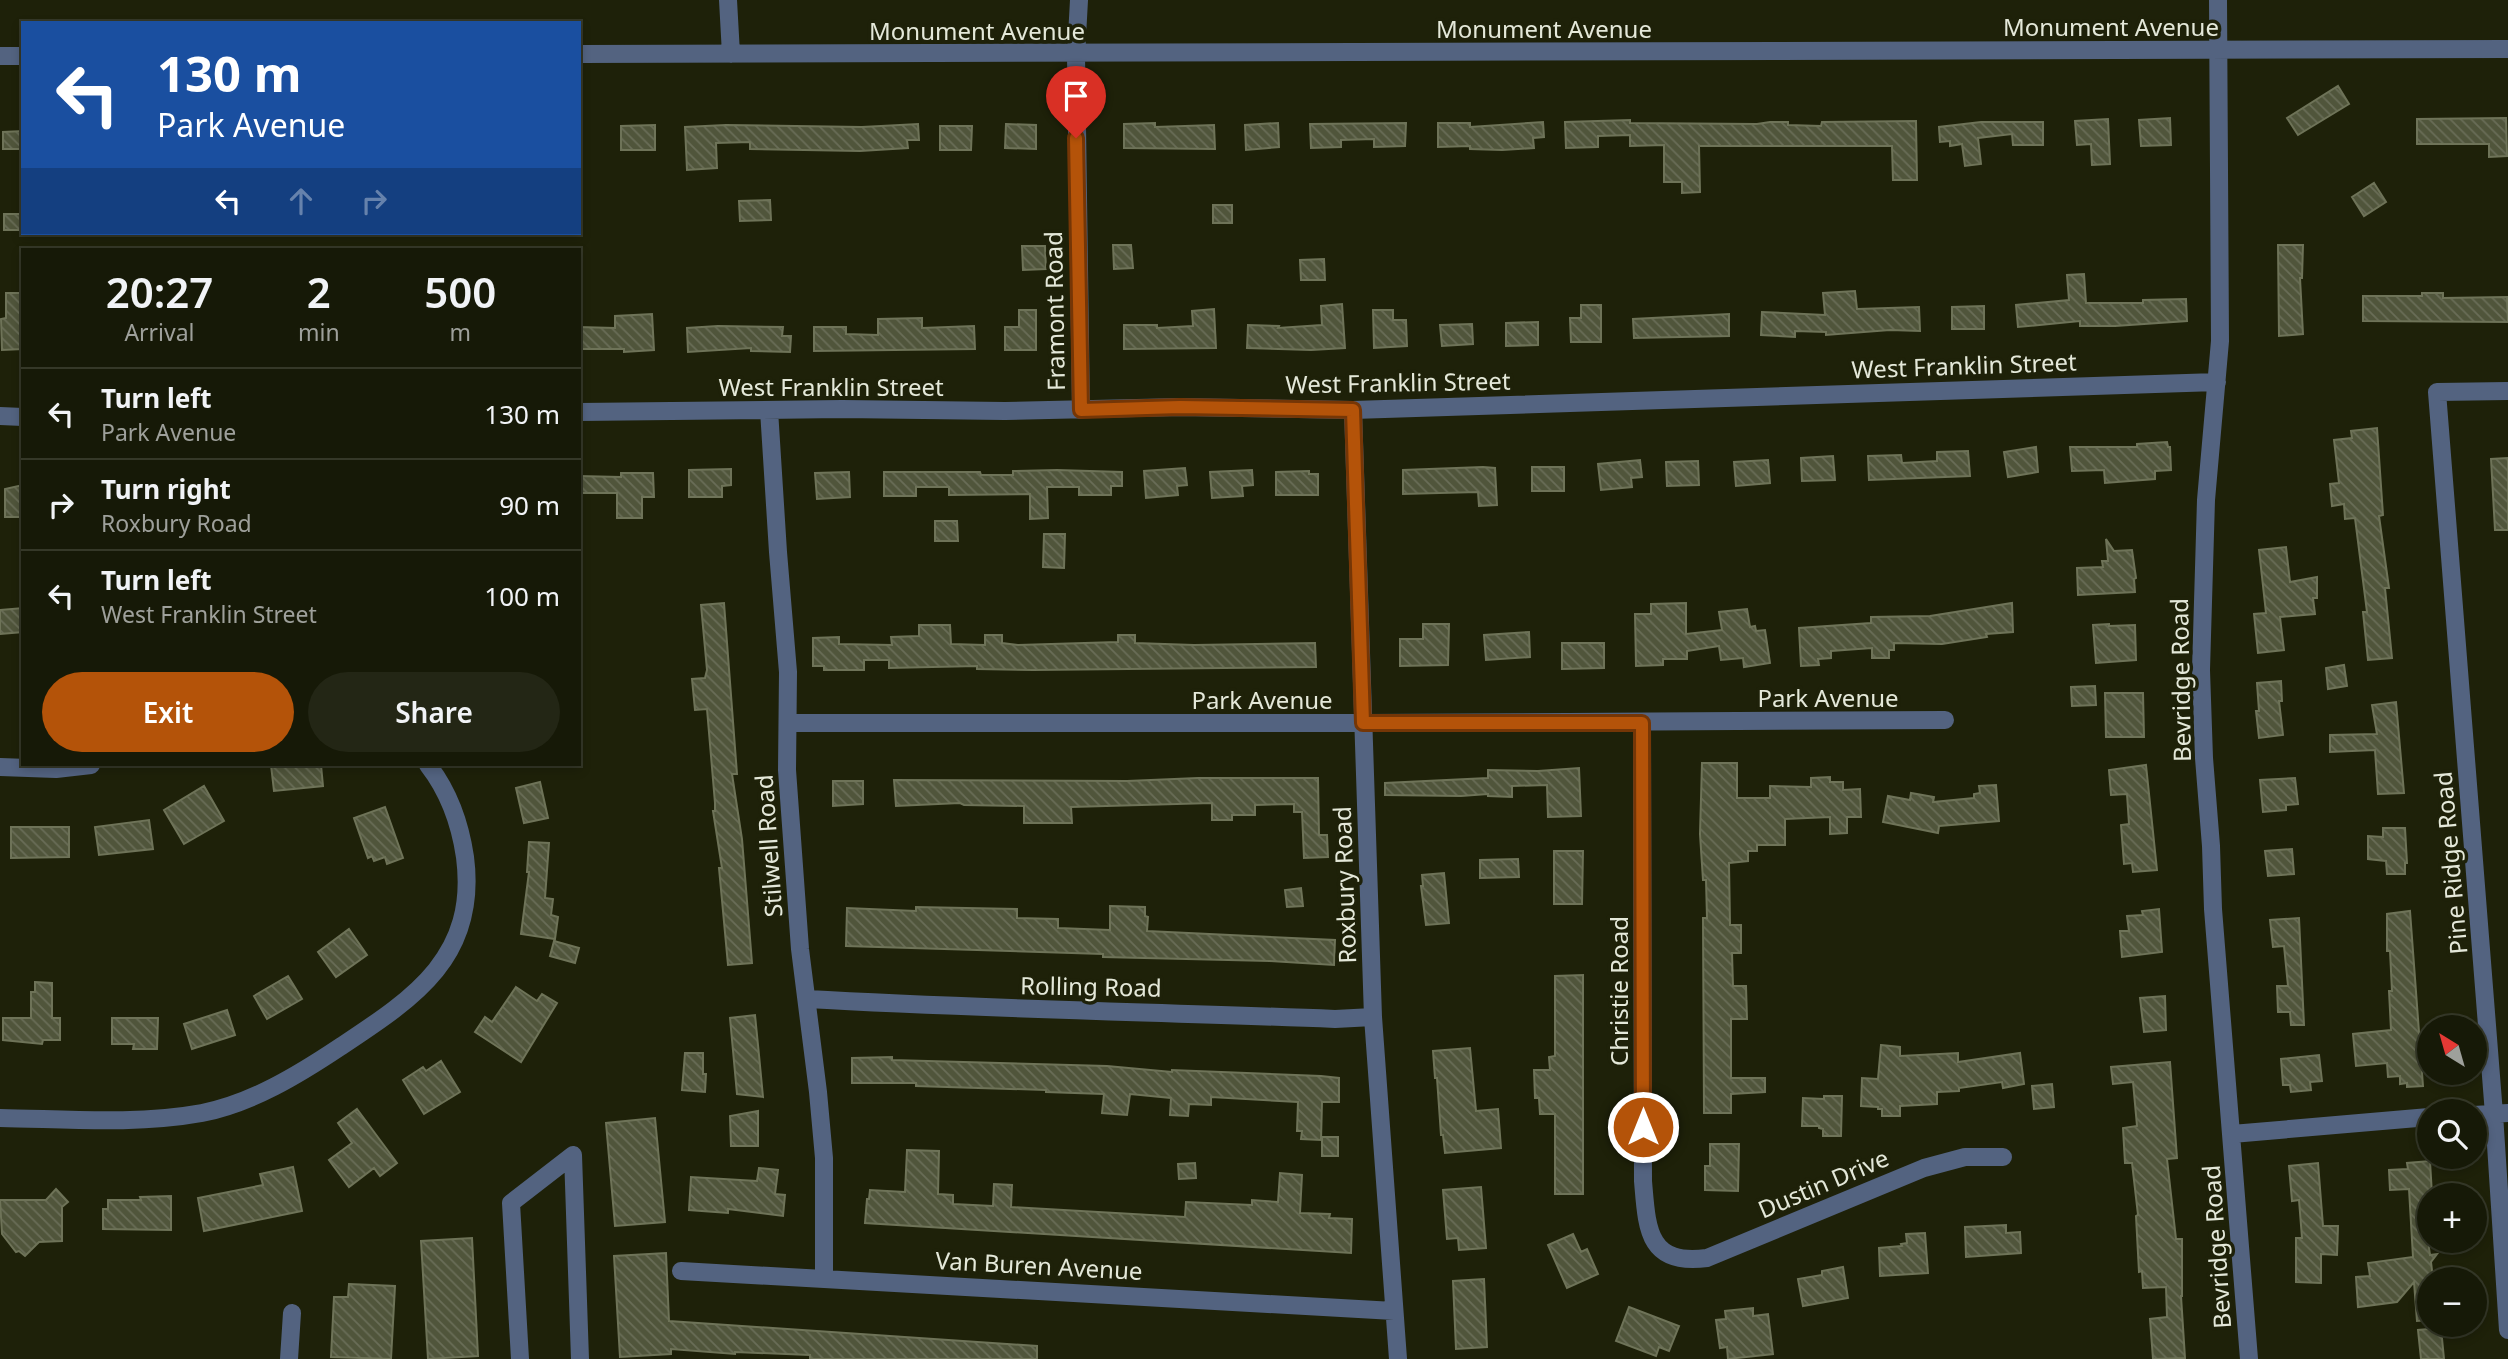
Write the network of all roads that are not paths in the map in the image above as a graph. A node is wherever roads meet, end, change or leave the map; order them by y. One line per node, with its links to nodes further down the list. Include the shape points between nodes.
1 (728, 0): 7 (street)
2 (1079, 0): 8 (street, Framont Road)
3 (2218, 0): 5 (street, Bevridge Road)
4 (2508, 49): 5 (street, Monument Avenue)
5 (2217, 50): 8 (street, Monument Avenue); 11 (street, Bevridge Road)
6 (581, 54): 7 (street, Monument Avenue)
7 (731, 54): 8 (street, Monument Avenue)
8 (1076, 54): 14 (street, Framont Road)
9 (0, 56): 10 (street)
10 (21, 56)
11 (2217, 382): 15 (street, West Franklin Street); 31 (street, Bevridge Road, via 2206,500 2201,670 2213,909)
12 (2508, 391): 28 (street, Pine Ridge Road, via 2437,391)
13 (769, 410): 14 (street, West Franklin Street); 16 (street, West Franklin Street); 20 (street, Stilwell Road)
14 (1081, 410): 15 (street, West Franklin Street)
15 (1353, 410): 21 (street, Roxbury Road)
16 (581, 412)
17 (0, 416): 18 (street)
18 (21, 417)
19 (1945, 720): 22 (street, Park Avenue)
20 (788, 723): 21 (street, Park Avenue); 26 (street, Stilwell Road, via 788,784)
21 (1363, 723): 22 (street, Park Avenue); 27 (street, Roxbury Road)
22 (1642, 723): 33 (street, Christie Road, via 1643,1181 1648,1230)
23 (82, 766): 25 (street)
24 (429, 766): 29 (street, via 454,810 468,882 465,913 453,947 421,989 332,1052 243,1101 164,1118)
25 (0, 767)
26 (807, 999): 27 (street, Rolling Road, via 991,1009); 35 (street, Stilwell Road, via 824,1158)
27 (1373, 1017): 36 (street, Roxbury Road)
28 (2501, 1113): 38 (street, Pine Ridge Road)
29 (0, 1118)
30 (2417, 1119): 31 (street)
31 (2232, 1134): 43 (street, Bevridge Road)
32 (2003, 1157): 33 (street, Dustin Drive, via 1965,1157 1924,1168 1707,1258 1687,1261)
33 (1665, 1252)
34 (681, 1271): 35 (street, Van Buren Avenue)
35 (824, 1277): 36 (street, Van Buren Avenue)
36 (1394, 1311): 42 (street, Roxbury Road)
37 (292, 1313): 39 (street)
38 (2508, 1330)
39 (289, 1359)
40 (520, 1359): 41 (street, via 511,1203 573,1155)
41 (580, 1359)
42 (1398, 1359)
43 (2249, 1359)

